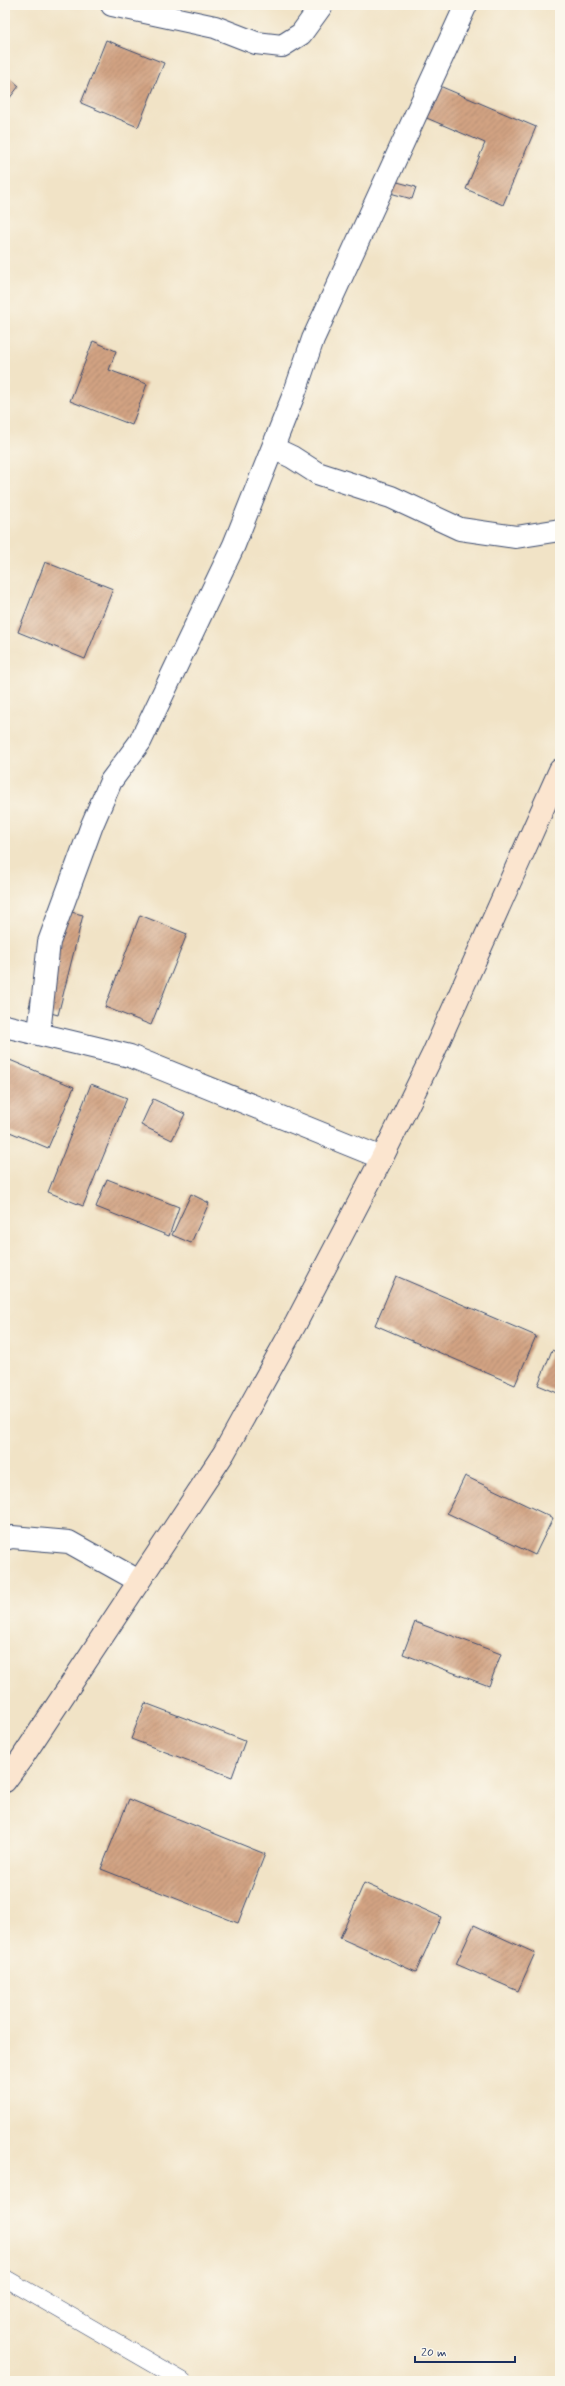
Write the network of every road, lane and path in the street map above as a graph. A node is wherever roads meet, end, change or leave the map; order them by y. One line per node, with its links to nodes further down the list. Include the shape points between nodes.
1 (112, 5): 2 (street, via 215,27 256,43 282,46 301,34)
2 (322, 5)
3 (466, 5): 4 (street, via 313,339)
4 (273, 448): 5 (street, via 317,473 391,497 460,529 516,537); 8 (street, via 234,545 140,742 111,781 92,825 49,942)
5 (560, 530)
6 (560, 770): 9 (main road, via 496,918)
7 (5, 1026): 8 (street)
8 (39, 1033): 9 (street, via 130,1056)
9 (382, 1158): 11 (main road, via 296,1323 224,1453)
10 (7, 1536): 11 (street, via 69,1542)
11 (139, 1581): 12 (main road)
12 (5, 1781)
13 (5, 2278): 14 (lane)
14 (183, 2381)

